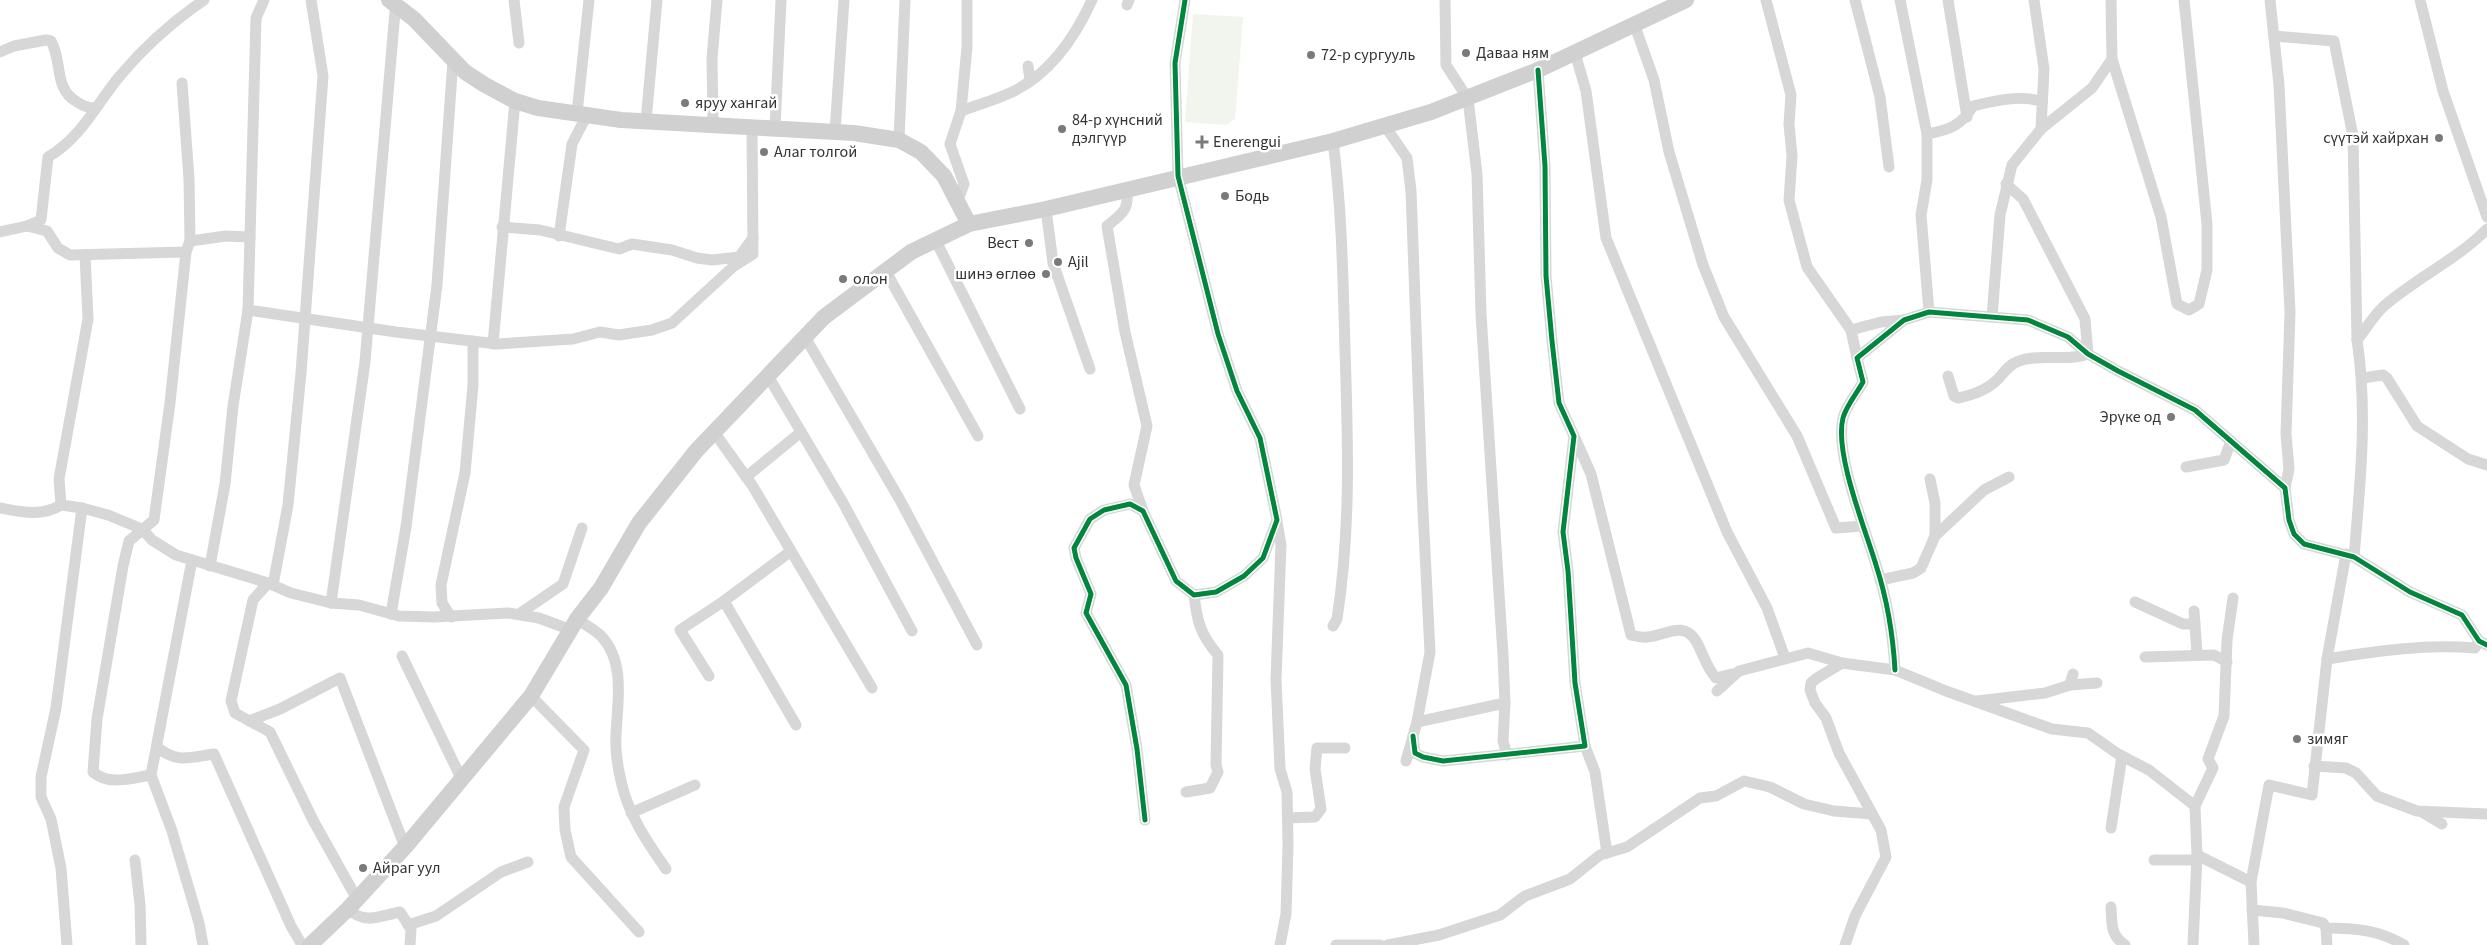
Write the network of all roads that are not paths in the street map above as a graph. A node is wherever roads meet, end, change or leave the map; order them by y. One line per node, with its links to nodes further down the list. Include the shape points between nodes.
1 (203, 0): 40 (street, via 141,52)
2 (264, 0): 67 (street, via 256,18)
3 (311, 0): 76 (street, via 323,76)
4 (514, 0): 28 (street)
5 (589, 0): 42 (street)
6 (657, 0): 44 (street)
7 (717, 0): 45 (street, via 712,59)
8 (781, 0): 48 (street)
9 (844, 0): 50 (street)
10 (905, 0): 52 (street)
11 (967, 0): 41 (street, via 967,47)
12 (1092, 0): 35 (street, via 1080,28 1060,53)
13 (1445, 0): 37 (street, via 1446,65)
14 (1686, 0): 26 (main road)
15 (1766, 0): 79 (street, via 1791,95 1789,200 1807,267)
16 (1855, 0): 54 (street, via 1876,77)
17 (1900, 0): 51 (street)
18 (1948, 0): 43 (street)
19 (2034, 0): 39 (street, via 2044,69)
20 (2111, 0): 31 (street)
21 (2184, 0): 31 (street, via 2207,224 2207,270 2199,304 2189,310 2177,304 2161,217)
22 (2270, 0): 27 (street)
23 (2420, 0): 60 (street, via 2443,91)
24 (393, 1): 32 (main road); 78 (street)
25 (1181, 3): 55 (street, via 1175,63)
26 (1635, 26): 30 (main road); 108 (street, via 1654,80 1669,152 1702,266 1724,318 1797,436 1836,528)
27 (2274, 36): 82 (street, via 2334,41 2353,136); 102 (street, via 2290,312 2286,434 2289,469)
28 (519, 43)
29 (0, 52): 40 (street, via 14,46 51,41 61,86 69,98)
30 (1575, 52): 34 (main road); 136 (street, via 1586,91 1606,238 1727,532 1766,608)
31 (2112, 59): 49 (street, via 2092,88)
32 (453, 60): 38 (main road, via 485,85); 80 (street, via 437,285)
33 (1028, 66): 35 (street)
34 (1538, 70): 37 (main road); 95 (street, via 1545,166 1546,276 1559,404)
35 (1030, 80): 41 (street, via 1017,90)
36 (182, 83): 70 (street, via 190,179)
37 (1468, 99): 46 (main road); 148 (street, via 1477,174 1481,314)
38 (515, 101): 42 (main road); 63 (street)
39 (2042, 102): 43 (street, via 2035,99 1989,102 1973,106); 49 (street)
40 (95, 108): 62 (street, via 86,124 64,147 48,157 41,220)
41 (961, 111): 58 (street, via 950,144 964,184)
42 (582, 114): 44 (main road); 66 (street, via 572,144)
43 (1967, 117): 51 (street, via 1950,130)
44 (646, 121): 45 (main road)
45 (713, 126): 47 (main road)
46 (1385, 126): 53 (main road); 150 (street, via 1407,158 1411,191 1430,652)
47 (752, 127): 48 (main road); 68 (street)
48 (776, 128): 50 (main road)
49 (2041, 129): 56 (street, via 2012,165)
50 (835, 132): 52 (main road, via 880,135)
51 (1927, 134): 74 (street, via 1927,180 1921,215)
52 (899, 140): 58 (main road, via 916,148 932,162)
53 (1333, 141): 55 (main road); 129 (street, via 1340,196 1348,535 1337,619)
54 (1889, 167)
55 (1178, 176): 57 (main road); 107 (street, via 1218,334 1237,391 1260,438)
56 (2006, 184): 75 (street, via 2000,215); 85 (street, via 2023,199 2085,319)
57 (1127, 189): 59 (main road); 106 (street, via 1126,210 1107,226 1126,336 1147,426 1134,485)
58 (958, 200): 61 (main road)
59 (1046, 209): 61 (main road); 87 (street, via 1054,263)
60 (2487, 217)
61 (969, 224): 69 (main road)
62 (27, 226): 65 (street); 71 (street, via 47,231 58,248 70,255)
63 (502, 227): 66 (street, via 540,230); 84 (street)
64 (2487, 228): 82 (street, via 2476,240 2383,307)
65 (1, 231)
66 (560, 236): 68 (street, via 619,249 632,244 712,260 739,257)
67 (250, 237): 70 (street, via 226,236); 73 (street)
68 (753, 238): 84 (street, via 754,254 734,266 672,323 619,335 600,332 573,339)
69 (935, 239): 72 (main road); 91 (street)
70 (188, 246): 71 (street); 110 (street, via 154,520)
71 (86, 255): 103 (street, via 88,319 59,479)
72 (885, 270): 81 (main road, via 824,317); 94 (street)
73 (248, 310): 76 (street); 115 (street, via 225,484)
74 (1929, 312): 75 (street); 77 (street)
75 (1992, 317): 85 (street, via 2028,320 2068,337)
76 (305, 320): 78 (street); 117 (street, via 288,505)
77 (1904, 320): 79 (street); 86 (street)
78 (368, 328): 80 (street); 122 (street)
79 (1851, 330): 86 (street)
80 (429, 336): 83 (street); 124 (street, via 409,508)
81 (805, 337): 88 (main road); 132 (street, via 900,500)
82 (2357, 340): 90 (street)
83 (473, 341): 84 (street); 126 (street, via 473,385 465,473 441,585 442,603)
84 (493, 344)
85 (2088, 354): 89 (street, via 2020,360 1982,391 1958,398 1954,396); 96 (street, via 2195,410)
86 (1857, 358): 108 (street, via 1863,382 1843,418 1842,438)
87 (1090, 368)
88 (768, 376): 92 (main road); 93 (street)
89 (1948, 376)
90 (2363, 378): 97 (street, via 2383,375 2417,426 2468,459); 113 (street, via 2360,479)
91 (1020, 409)
92 (714, 432): 99 (street); 128 (main road, via 639,523 601,588)
93 (801, 432): 99 (street); 130 (street)
94 (978, 436)
95 (1574, 436): 141 (street, via 1591,474 1631,636 1687,631 1708,670 1716,678); 153 (street, via 1563,532 1575,683)
96 (2231, 441): 98 (street, via 2224,460); 102 (street)
97 (2487, 465)
98 (2186, 467)
99 (746, 477): 112 (street)
100 (2009, 477): 111 (street, via 1984,490)
101 (1930, 479): 111 (street, via 1936,503)
102 (2285, 488): 113 (street, via 2294,534 2304,544)
103 (61, 505): 104 (street, via 51,511 26,513); 105 (street)
104 (0, 508)
105 (82, 508): 110 (street); 187 (street, via 56,708 40,777 41,797 51,819 61,868)
106 (1143, 511): 118 (street, via 1176,581); 170 (street, via 1130,504 1104,510 1090,519 1074,548 1091,594 1086,613 1126,685)
107 (1277, 520): 118 (street, via 1263,558 1244,576 1216,592); 169 (street, via 1281,545 1276,679 1280,769 1287,792)
108 (1863, 526): 116 (street)
109 (582, 528): 125 (street, via 563,584)
110 (142, 529): 114 (street, via 152,540 176,555); 160 (street, via 129,541 123,566 97,719 93,772 110,781)
111 (1935, 536): 116 (street, via 1921,568 1913,573)
112 (791, 552): 120 (street); 144 (street)
113 (2350, 555): 131 (street, via 2410,592 2462,615); 137 (street)
114 (192, 560): 115 (street); 154 (street)
115 (210, 566): 117 (street)
116 (1880, 580): 140 (street, via 1894,641)
117 (271, 584): 122 (street, via 291,593); 149 (street, via 253,600 231,700 235,713)
118 (1194, 594): 163 (street, via 1197,622 1218,655 1218,772 1210,788)
119 (2233, 598): 138 (street)
120 (724, 601): 142 (street, via 680,630); 151 (street)
121 (2135, 602): 127 (street, via 2182,624)
122 (331, 603): 124 (street, via 359,605)
123 (2194, 610): 127 (street)
124 (391, 614): 126 (street)
125 (519, 614): 126 (street); 128 (street)
126 (451, 617)
127 (2195, 624): 133 (street)
128 (574, 625): 146 (main road); 166 (street, via 602,636 613,652 619,686 615,737 621,782)
129 (1332, 626)
130 (912, 631)
131 (2484, 642): 137 (street, via 2475,648 2402,648)
132 (977, 645)
133 (2198, 654): 135 (street); 138 (street, via 2214,655)
134 (402, 656): 161 (street)
135 (2145, 657)
136 (1785, 658): 139 (street, via 1808,653); 141 (street)
137 (2327, 659): 159 (street)
138 (2227, 662): 164 (street, via 2224,716 2208,759 2213,768)
139 (1842, 664): 140 (street); 167 (street, via 1817,678 1810,690)
140 (1896, 670): 147 (street)
141 (1738, 671): 145 (street)
142 (709, 676)
143 (2097, 683): 147 (street, via 2071,679 2045,693)
144 (872, 688)
145 (1717, 691)
146 (531, 696): 161 (main road); 186 (street, via 584,750 564,806 571,857)
147 (1975, 702): 157 (street, via 2052,729 2088,734)
148 (1505, 703): 150 (street); 156 (street, via 1503,741)
149 (249, 721): 173 (street, via 340,678); 181 (street, via 270,732)
150 (1417, 722): 152 (street)
151 (796, 725)
152 (1413, 736): 156 (street, via 1415,753 1423,757 1443,761); 158 (street)
153 (1586, 746): 156 (street); 174 (street, via 1595,772)
154 (157, 747): 160 (street); 190 (street, via 177,759 214,754 290,926)
155 (1345, 748): 169 (street, via 1317,748 1315,769 1321,809 1315,817)
156 (1507, 755)
157 (2122, 756): 164 (street, via 2149,770); 172 (street)
158 (1406, 761)
159 (2314, 766): 165 (street, via 2346,768 2356,773 2377,796); 180 (street, via 2312,795 2269,785)
160 (151, 775): 189 (street, via 172,831)
161 (462, 780): 173 (main road)
162 (695, 786): 166 (street)
163 (1186, 792)
164 (2195, 806): 175 (street)
165 (2421, 811): 168 (street); 171 (street)
166 (631, 813): 179 (street)
167 (1872, 814): 174 (street, via 1834,811 1804,804 1770,787 1744,781 1716,796 1700,798 1627,847); 197 (street, via 1881,830 1886,857)
168 (2487, 814)
169 (1288, 818): 193 (street, via 1286,914)
170 (1145, 820)
171 (2442, 824)
172 (2111, 828)
173 (405, 847): 181 (main road)
174 (1607, 853): 196 (street, via 1570,879 1525,896 1500,915 1439,935)
175 (2197, 858): 177 (street); 180 (street); 199 (street)
176 (135, 860): 188 (street)
177 (2154, 860)
178 (528, 862): 184 (street, via 501,872 436,916)
179 (666, 869)
180 (2250, 882): 183 (street)
181 (352, 904): 184 (street, via 358,918 400,912); 191 (main road)
182 (2112, 906): 198 (street, via 2112,931 2116,939)
183 (2252, 910): 185 (street, via 2307,918 2323,923); 200 (street)
184 (408, 925): 192 (street, via 411,929)
185 (2326, 928): 201 (street); 202 (street, via 2360,928 2386,935)
186 (640, 932)
187 (67, 945)
188 (141, 945)
189 (203, 945)
190 (302, 945)
191 (310, 945)
192 (410, 945)
193 (1280, 945)
194 (1336, 945): 195 (street)
195 (1380, 945)
196 (1388, 945)
197 (1844, 945)
198 (2125, 945)
199 (2193, 945)
200 (2254, 945)
201 (2326, 945)
202 (2404, 945)

